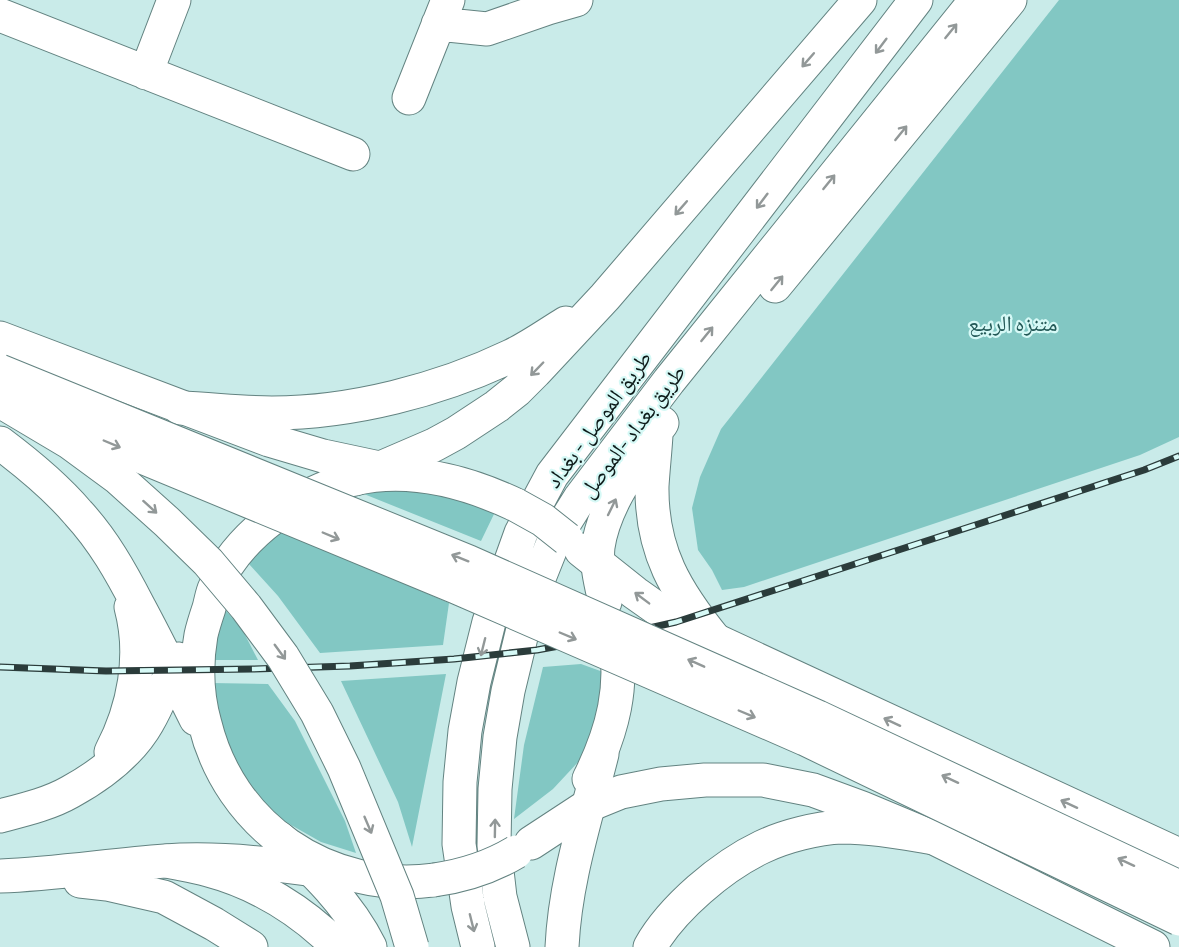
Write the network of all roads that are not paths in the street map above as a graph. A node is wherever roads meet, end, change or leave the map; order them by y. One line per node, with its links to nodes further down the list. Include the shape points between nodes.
1 (174, 0): 9 (main road)
2 (576, 0): 7 (main road, via 487,29)
3 (860, 0): 12 (main road, one-way to 12)
4 (916, 0): 46 (main road, طريق الموصل - بغداد, one-way to 46, via 552,475 521,533 489,622 465,732 459,844)
5 (976, 0): 47 (main road, طريق بغداد -الموصل, one-way to 5, via 500,897 495,845 500,737 522,633 555,538 580,498 669,381)
6 (1010, 0): 17 (main road, one-way to 6)
7 (443, 12): 10 (main road)
8 (0, 15): 9 (main road)
9 (146, 73): 11 (main road)
10 (410, 98)
11 (353, 154)
12 (605, 297): 16 (main road, via 513,356 420,391 372,402 273,413); 19 (main road, one-way to 19, via 535,372 497,406 442,441)
13 (0, 338): 16 (main road)
14 (0, 371): 40 (main road, one-way to 14, bridge, via 818,717 470,562)
15 (0, 399): 41 (main road, one-way to 41, bridge, via 456,587 794,734); 45 (main road, one-way to 45, bridge, via 69,442 151,507 208,562 277,648 317,713 344,768 397,896)
16 (180, 408): 19 (main road, via 296,449 349,462)
17 (656, 430): 22 (main road, one-way to 17, via 604,522); 25 (main road, via 652,486 658,543 683,599)
18 (0, 443): 21 (main road, via 60,493)
19 (369, 474): 20 (main road, bridge, via 457,482 516,505); 23 (main road, via 326,488 272,518 230,561)
20 (567, 539): 22 (main road); 24 (main road, via 589,567)
21 (116, 563): 26 (main road); 29 (main road, via 133,616 136,671 119,736)
22 (598, 563): 24 (main road); 25 (main road, one-way to 22, via 654,608)
23 (214, 587): 26 (main road); 28 (main road, via 201,635 198,670 202,713)
24 (605, 602): 27 (main road, via 618,669 611,727)
25 (716, 641): 35 (main road, one-way to 25)
26 (172, 670): 28 (main road); 29 (main road, via 148,722 134,742)
27 (602, 754): 30 (main road); 34 (main road, via 572,804)
28 (218, 762): 32 (main road, via 246,806)
29 (95, 776): 31 (main road, via 69,793)
30 (589, 805): 33 (main road, via 621,792 661,784 763,780 813,790); 34 (main road); 48 (main road, via 568,886)
31 (0, 816)
32 (279, 838): 37 (main road); 39 (main road, via 313,860)
33 (934, 838): 49 (main road, via 841,827 804,833 763,847 699,890); 50 (main road)
34 (523, 847): 39 (main road, bridge, via 478,871 449,878 389,882)
35 (1179, 855)
36 (167, 861): 37 (main road, via 218,860); 38 (main road); 43 (main road, via 209,870 249,885 287,906)
37 (312, 870): 39 (main road); 44 (main road, via 344,906)
38 (14, 875): 42 (main road, via 107,884 164,897)
39 (360, 877)
40 (1179, 887)
41 (1179, 919)
42 (251, 947)
43 (338, 947)
44 (369, 947)
45 (412, 947)
46 (478, 947)
47 (513, 947)
48 (562, 947)
49 (650, 947)
50 (1153, 947)

